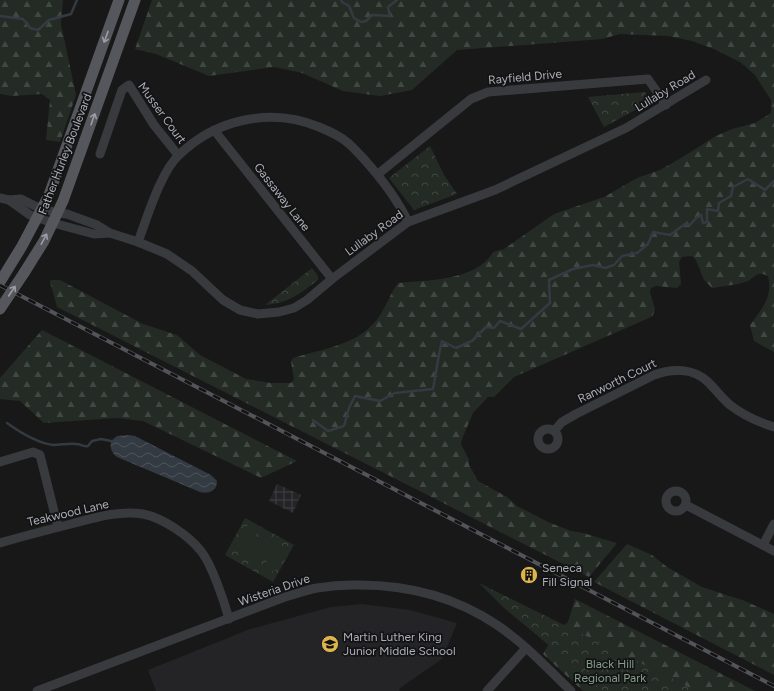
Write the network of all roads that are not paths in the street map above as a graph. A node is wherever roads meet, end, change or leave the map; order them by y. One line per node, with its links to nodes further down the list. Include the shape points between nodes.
1 (119, 0): 10 (main road, Father Hurley Boulevard, one-way to 10)
2 (135, 0): 11 (main road, Father Hurley Boulevard, one-way to 2, via 78,162)
3 (706, 80): 4 (street, Lullaby Road)
4 (666, 104): 8 (street, Rayfield Drive, via 648,79 488,92 471,99); 12 (street, Lullaby Road, via 626,128 495,190)
5 (214, 130): 7 (street); 8 (street, via 238,121 263,117 290,118 310,123 348,142); 15 (street, Gassaway Lane)
6 (100, 154): 7 (street, Musser Court, via 122,90 129,85 154,125)
7 (178, 155): 14 (street, via 163,177)
8 (378, 174): 12 (street, via 400,205)
9 (4, 199): 10 (street, via 21,199)
10 (40, 213): 11 (street); 16 (main road, Father Hurley Boulevard)
11 (55, 218): 13 (street, Lullaby Road, via 94,234); 13 (street, Lullaby Road, via 67,214 97,225); 17 (main road, Father Hurley Boulevard, one-way to 11, bridge)
12 (408, 222): 15 (street, Lullaby Road)
13 (110, 233): 14 (street, Lullaby Road)
14 (138, 242): 15 (street, Lullaby Road, via 167,254 192,271 223,300 240,310 258,314 294,308)
15 (332, 279)
16 (0, 282)
17 (0, 309)
18 (774, 426): 19 (street, Ranworth Court, via 754,420 738,411 703,378 686,371 675,370 654,375 576,414 562,422)
19 (554, 431)
20 (0, 462): 23 (street, via 33,452 40,455)
21 (686, 505): 25 (street)
22 (774, 524): 25 (street)
23 (58, 527): 24 (street, Teakwood Lane); 27 (street, Teakwood Lane, via 102,515 129,513 150,516 180,531 201,551 208,562)
24 (0, 543)
25 (763, 545): 26 (street)
26 (774, 551)
27 (229, 619): 28 (street, Wisteria Drive, via 285,597 317,588 376,584 414,590 446,599 480,614); 29 (street, Wisteria Drive)
28 (526, 648): 30 (street); 31 (street, Wisteria Drive)
29 (37, 691)
30 (487, 691)
31 (571, 691)

